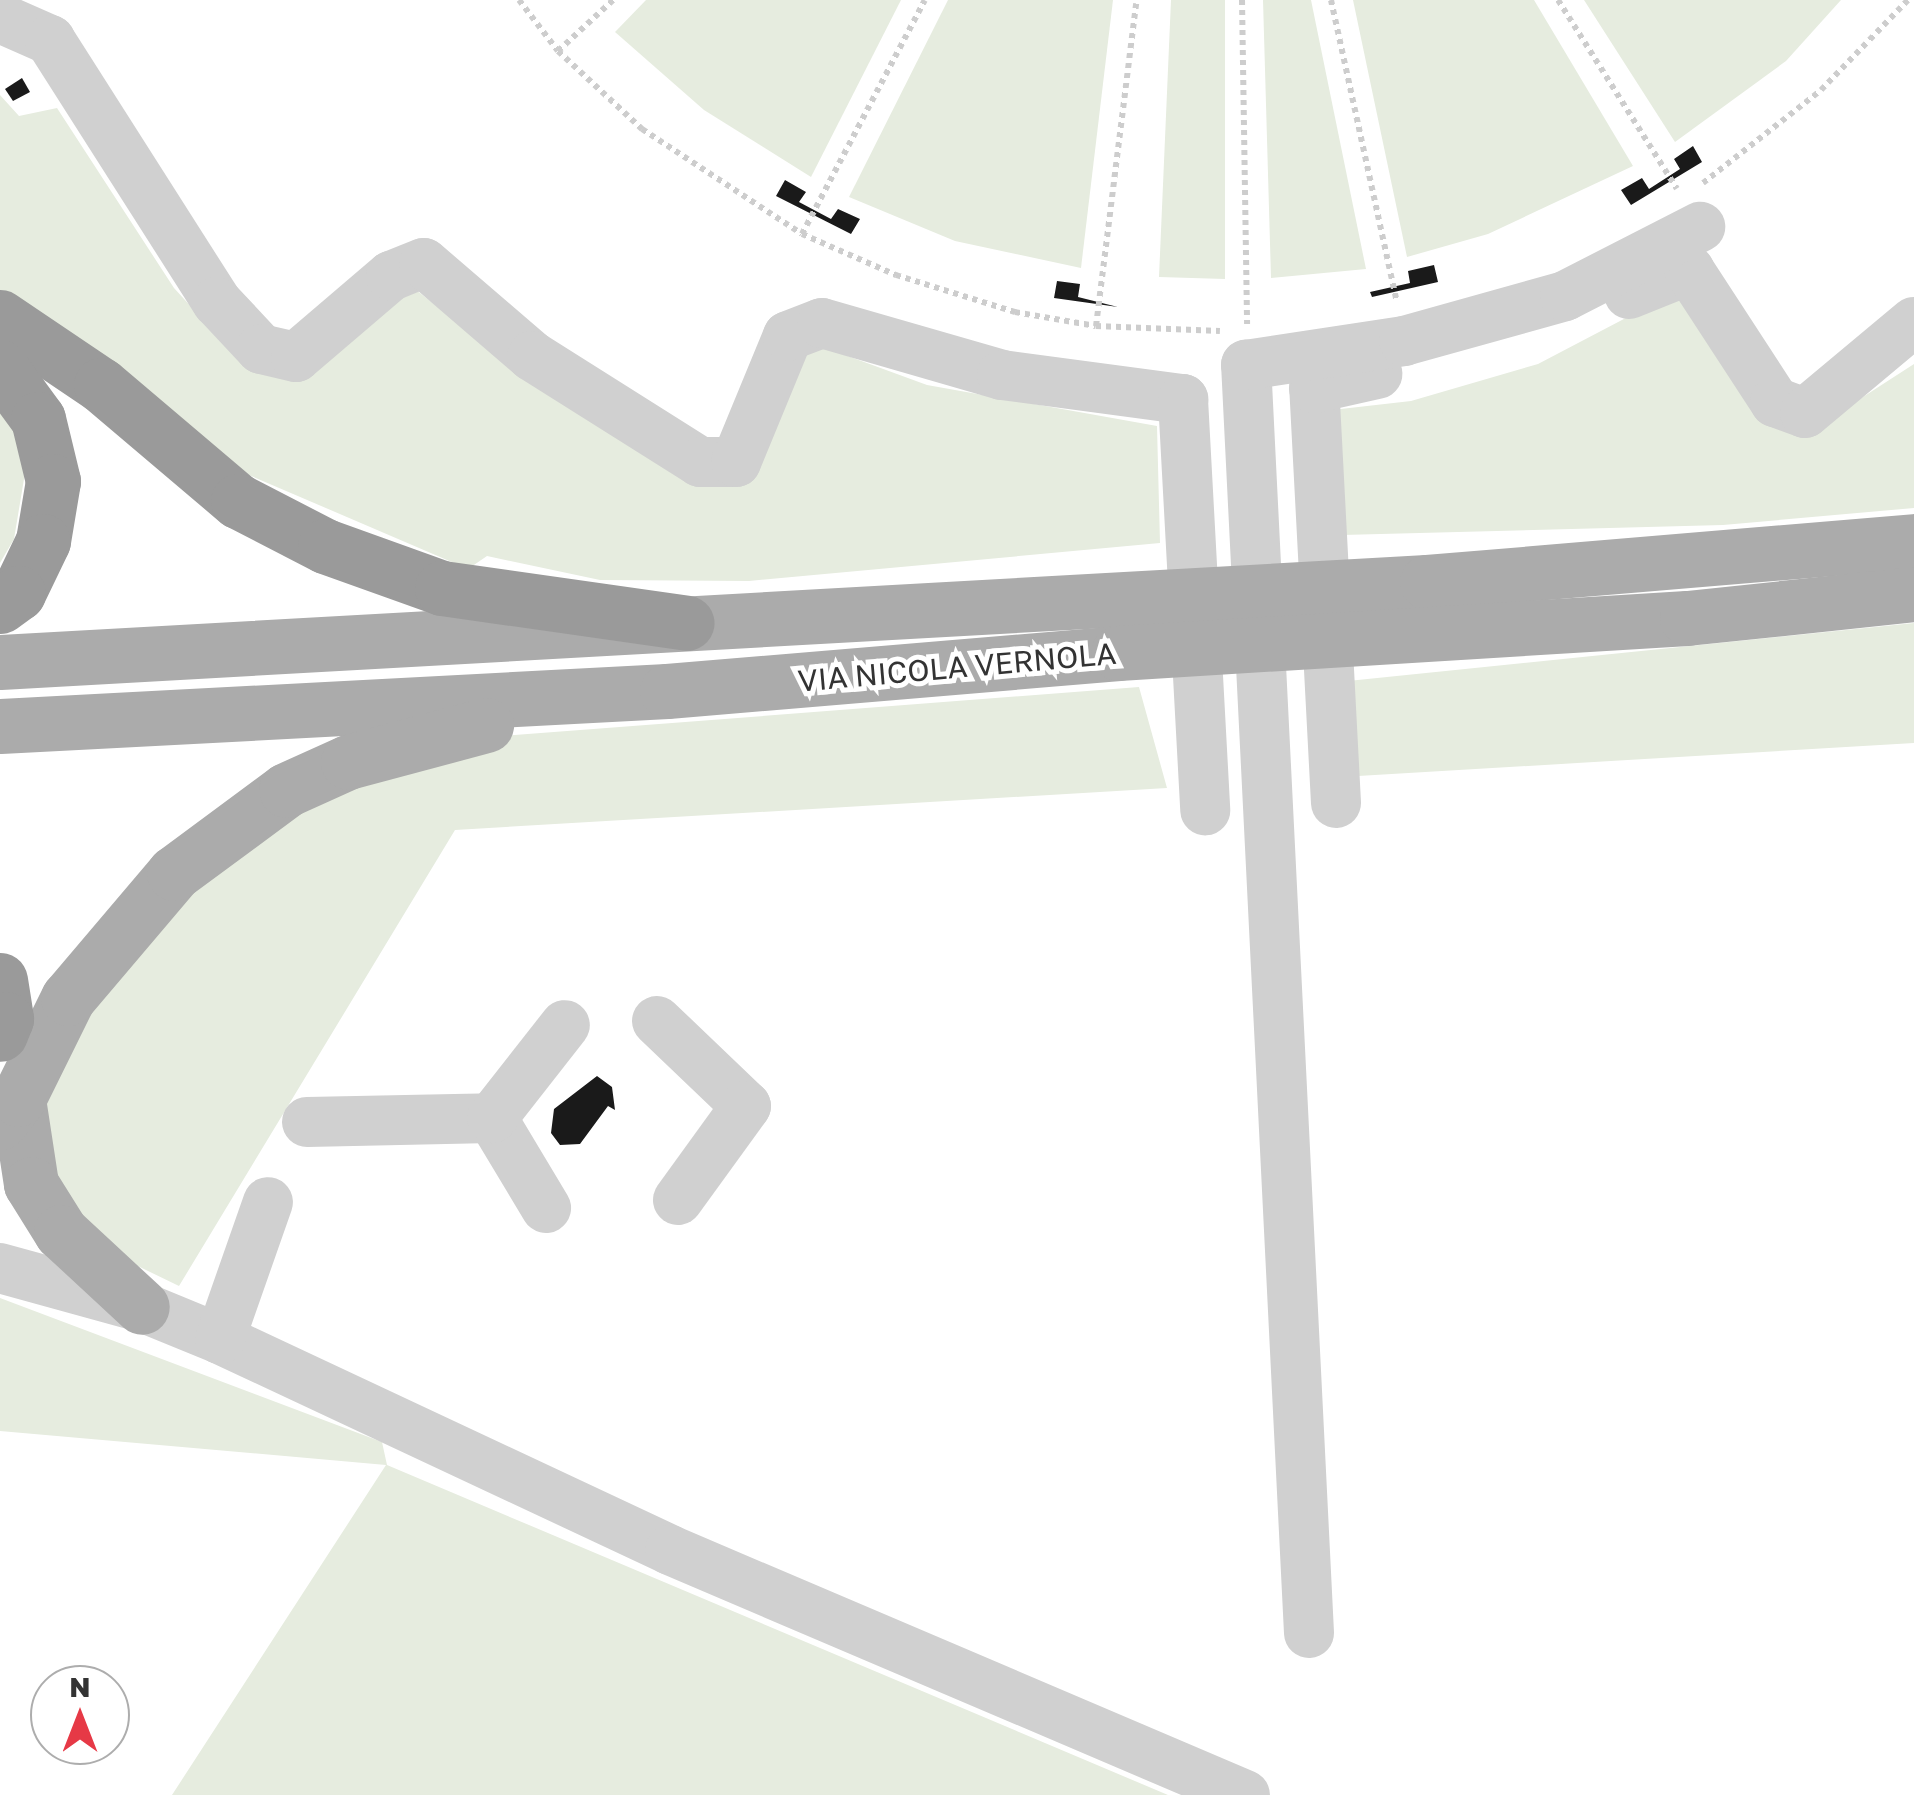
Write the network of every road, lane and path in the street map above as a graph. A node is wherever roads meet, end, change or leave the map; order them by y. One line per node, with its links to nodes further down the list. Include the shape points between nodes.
1 (519, 0): 10 (path)
2 (613, 0): 10 (path)
3 (925, 0): 12 (path)
4 (1242, 0): 18 (path)
5 (1331, 0): 13 (path)
6 (1558, 0): 7 (path, via 1682,198 1821,90)
7 (1907, 0)
8 (1136, 3): 16 (path)
9 (0, 18): 28 (street, via 50,40 216,302 261,349 296,357 391,276 424,262 532,356 700,462 736,462 788,336 822,323 1002,375 1183,399)
10 (558, 52): 12 (path, via 642,129)
11 (1700, 227): 42 (street, via 1565,296 1404,341 1246,365)
12 (802, 234): 16 (path, via 896,275 1015,312)
13 (1399, 312)
14 (0, 317): 23 (highway, via 101,385 238,500 325,546 442,588)
15 (1914, 322): 27 (street, via 1805,413 1775,402 1689,270 1507,344 1314,388)
16 (1096, 326): 18 (path)
17 (1267, 328): 18 (path)
18 (1247, 330)
19 (0, 367): 22 (highway, via 38,419 52,482 43,541 18,593)
20 (1914, 540): 23 (main road, VIA NICOLA VERNOLA, via 1427,582)
21 (1914, 594): 25 (main road, VIA NICOLA VERNOLA)
22 (0, 606)
23 (687, 623): 24 (main road, VIA NICOLA VERNOLA)
24 (0, 662)
25 (667, 690): 26 (main road, VIA NICOLA VERNOLA); 33 (main road, via 455,731 348,762 286,790 174,873 118,934 68,998)
26 (0, 726)
27 (1336, 802)
28 (1204, 810)
29 (0, 980): 32 (highway, via 6,1019)
30 (656, 1021): 36 (street, via 746,1106)
31 (565, 1024): 34 (street)
32 (0, 1034)
33 (9, 1111): 40 (main road, via 31,1184 61,1232)
34 (492, 1118): 35 (street); 38 (street)
35 (307, 1122)
36 (678, 1200)
37 (268, 1202): 41 (street)
38 (546, 1208)
39 (0, 1268): 40 (street)
40 (142, 1307): 41 (street)
41 (220, 1339): 43 (street, via 670,1550)
42 (1309, 1633)
43 (1245, 1795)

